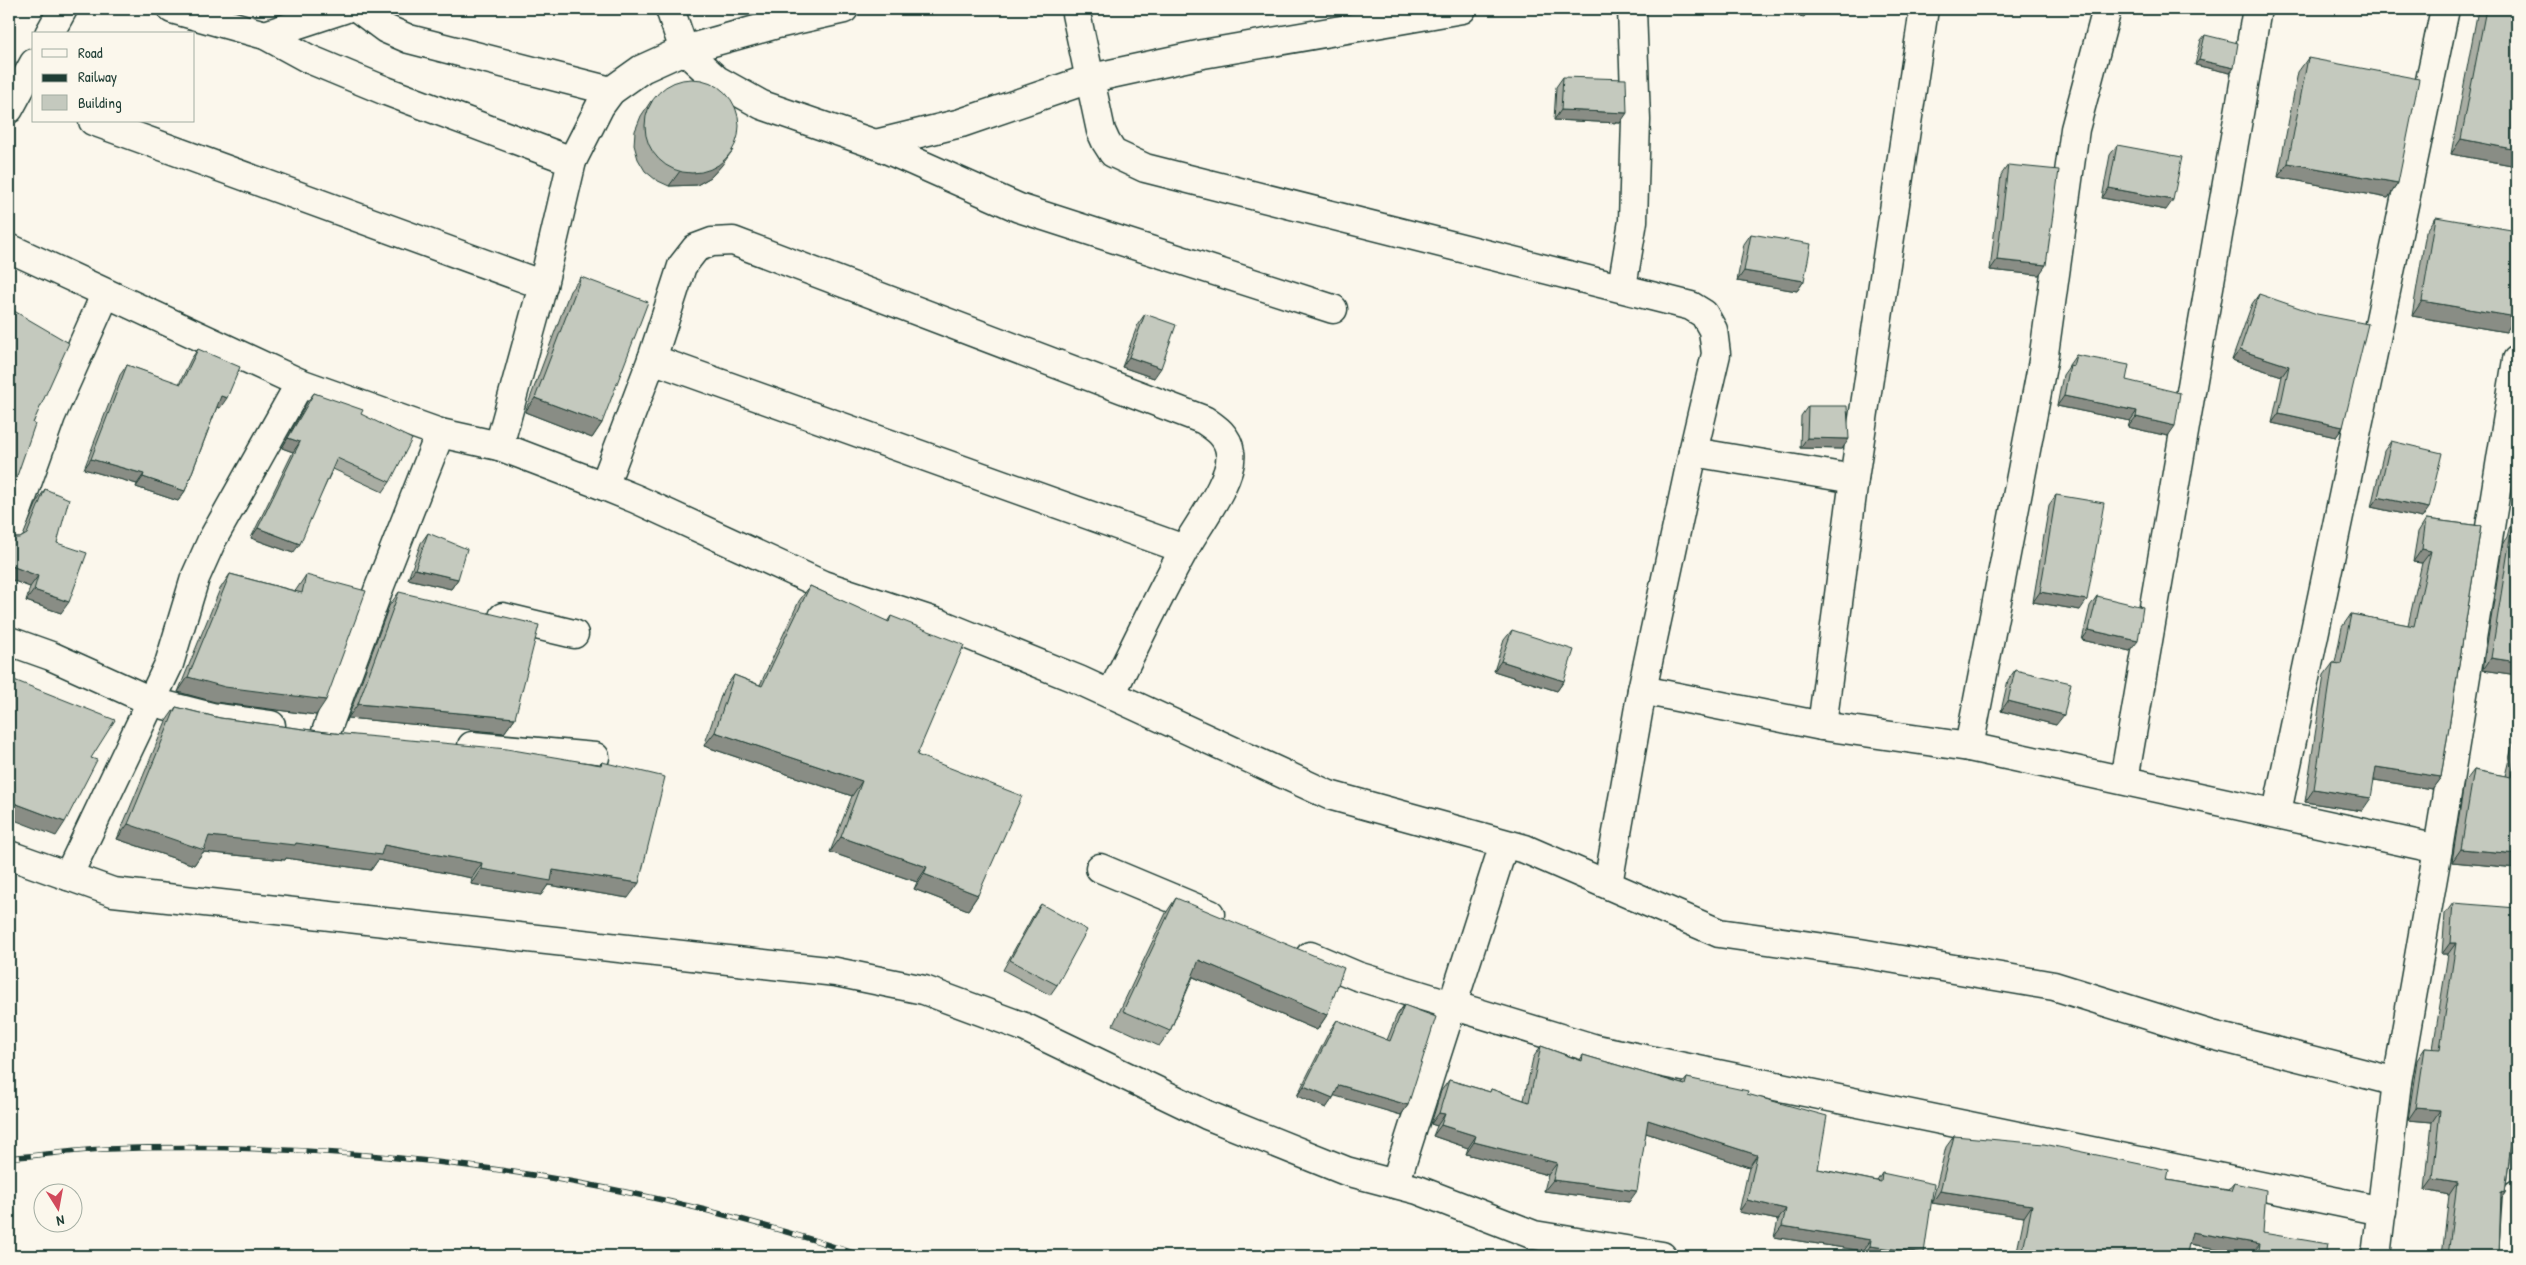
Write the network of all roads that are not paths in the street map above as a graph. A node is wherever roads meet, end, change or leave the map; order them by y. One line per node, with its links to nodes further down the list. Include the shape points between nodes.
1 (63, 9): 14 (street)
2 (172, 9): 15 (street)
3 (344, 9): 15 (street)
4 (359, 9): 19 (street, via 386,29 409,39)
5 (670, 9): 16 (street)
6 (844, 9): 16 (street)
7 (1075, 9): 18 (street)
8 (1462, 9): 18 (street, via 1203,54)
9 (1632, 9): 26 (street, via 1636,120 1633,221)
10 (1924, 9): 35 (street)
11 (2107, 9): 51 (street, via 2075,129 2043,361)
12 (2257, 9): 53 (street)
13 (2445, 9): 54 (street)
14 (50, 32)
15 (265, 35): 23 (street, via 309,59 386,91)
16 (684, 50): 19 (street, via 642,69); 22 (street, via 717,80 762,105)
17 (32, 68): 20 (street)
18 (1092, 78): 22 (street, via 961,123); 26 (street, via 1101,131 1106,142 1113,153 1145,168)
19 (611, 90): 23 (street)
20 (20, 101)
21 (96, 122): 25 (street)
22 (875, 144): 28 (street, via 1019,208)
23 (572, 161): 25 (street)
24 (9, 248): 27 (street)
25 (543, 285): 33 (street)
26 (1622, 288): 34 (street, via 1692,306 1704,314 1713,330 1716,354)
27 (105, 294): 31 (street); 37 (street, via 51,416)
28 (1333, 309)
29 (652, 359): 36 (street); 38 (street); 38 (street, via 682,266 696,248 712,242 733,241 1204,420 1218,429 1226,439 1230,453 1226,475)
30 (2517, 360): 56 (street)
31 (300, 383): 32 (street); 46 (street, via 212,540 196,578 170,664)
32 (440, 433): 33 (street); 39 (street)
33 (499, 446): 36 (street)
34 (1693, 452): 35 (street); 44 (street)
35 (1854, 479): 47 (street)
36 (604, 486): 45 (street, via 823,585 941,624)
37 (9, 534)
38 (1184, 549): 45 (street)
39 (379, 588): 40 (street); 48 (street)
40 (407, 594)
41 (481, 612): 42 (street)
42 (574, 634)
43 (9, 641): 46 (street, via 51,656)
44 (1642, 690): 47 (street); 60 (street)
45 (1111, 694): 55 (street, via 1329,795)
46 (153, 702): 48 (street, via 212,717); 59 (street)
47 (1822, 726): 51 (street)
48 (326, 732): 49 (street)
49 (355, 735)
50 (451, 744): 52 (street)
51 (1969, 748): 53 (street)
52 (595, 757)
53 (2124, 780): 54 (street)
54 (2277, 812): 56 (street)
55 (1504, 844): 60 (street, via 1525,849); 63 (street)
56 (2438, 849): 64 (street)
57 (9, 855): 59 (street)
58 (1100, 868): 61 (street)
59 (68, 876): 65 (street, via 113,892 836,972 924,990 1024,1026 1207,1115 1346,1171)
60 (1608, 884): 64 (street, via 1719,933 2054,986 2212,1035)
61 (1238, 925)
62 (1284, 945): 63 (street, via 1357,976)
63 (1451, 1004): 65 (street); 67 (street, via 1596,1049)
64 (2397, 1082): 67 (street)
65 (1395, 1184): 68 (street, via 1534,1235)
66 (2516, 1207): 70 (street)
67 (2382, 1211): 69 (street)
68 (1662, 1256)
69 (2376, 1256)
70 (2513, 1256)

